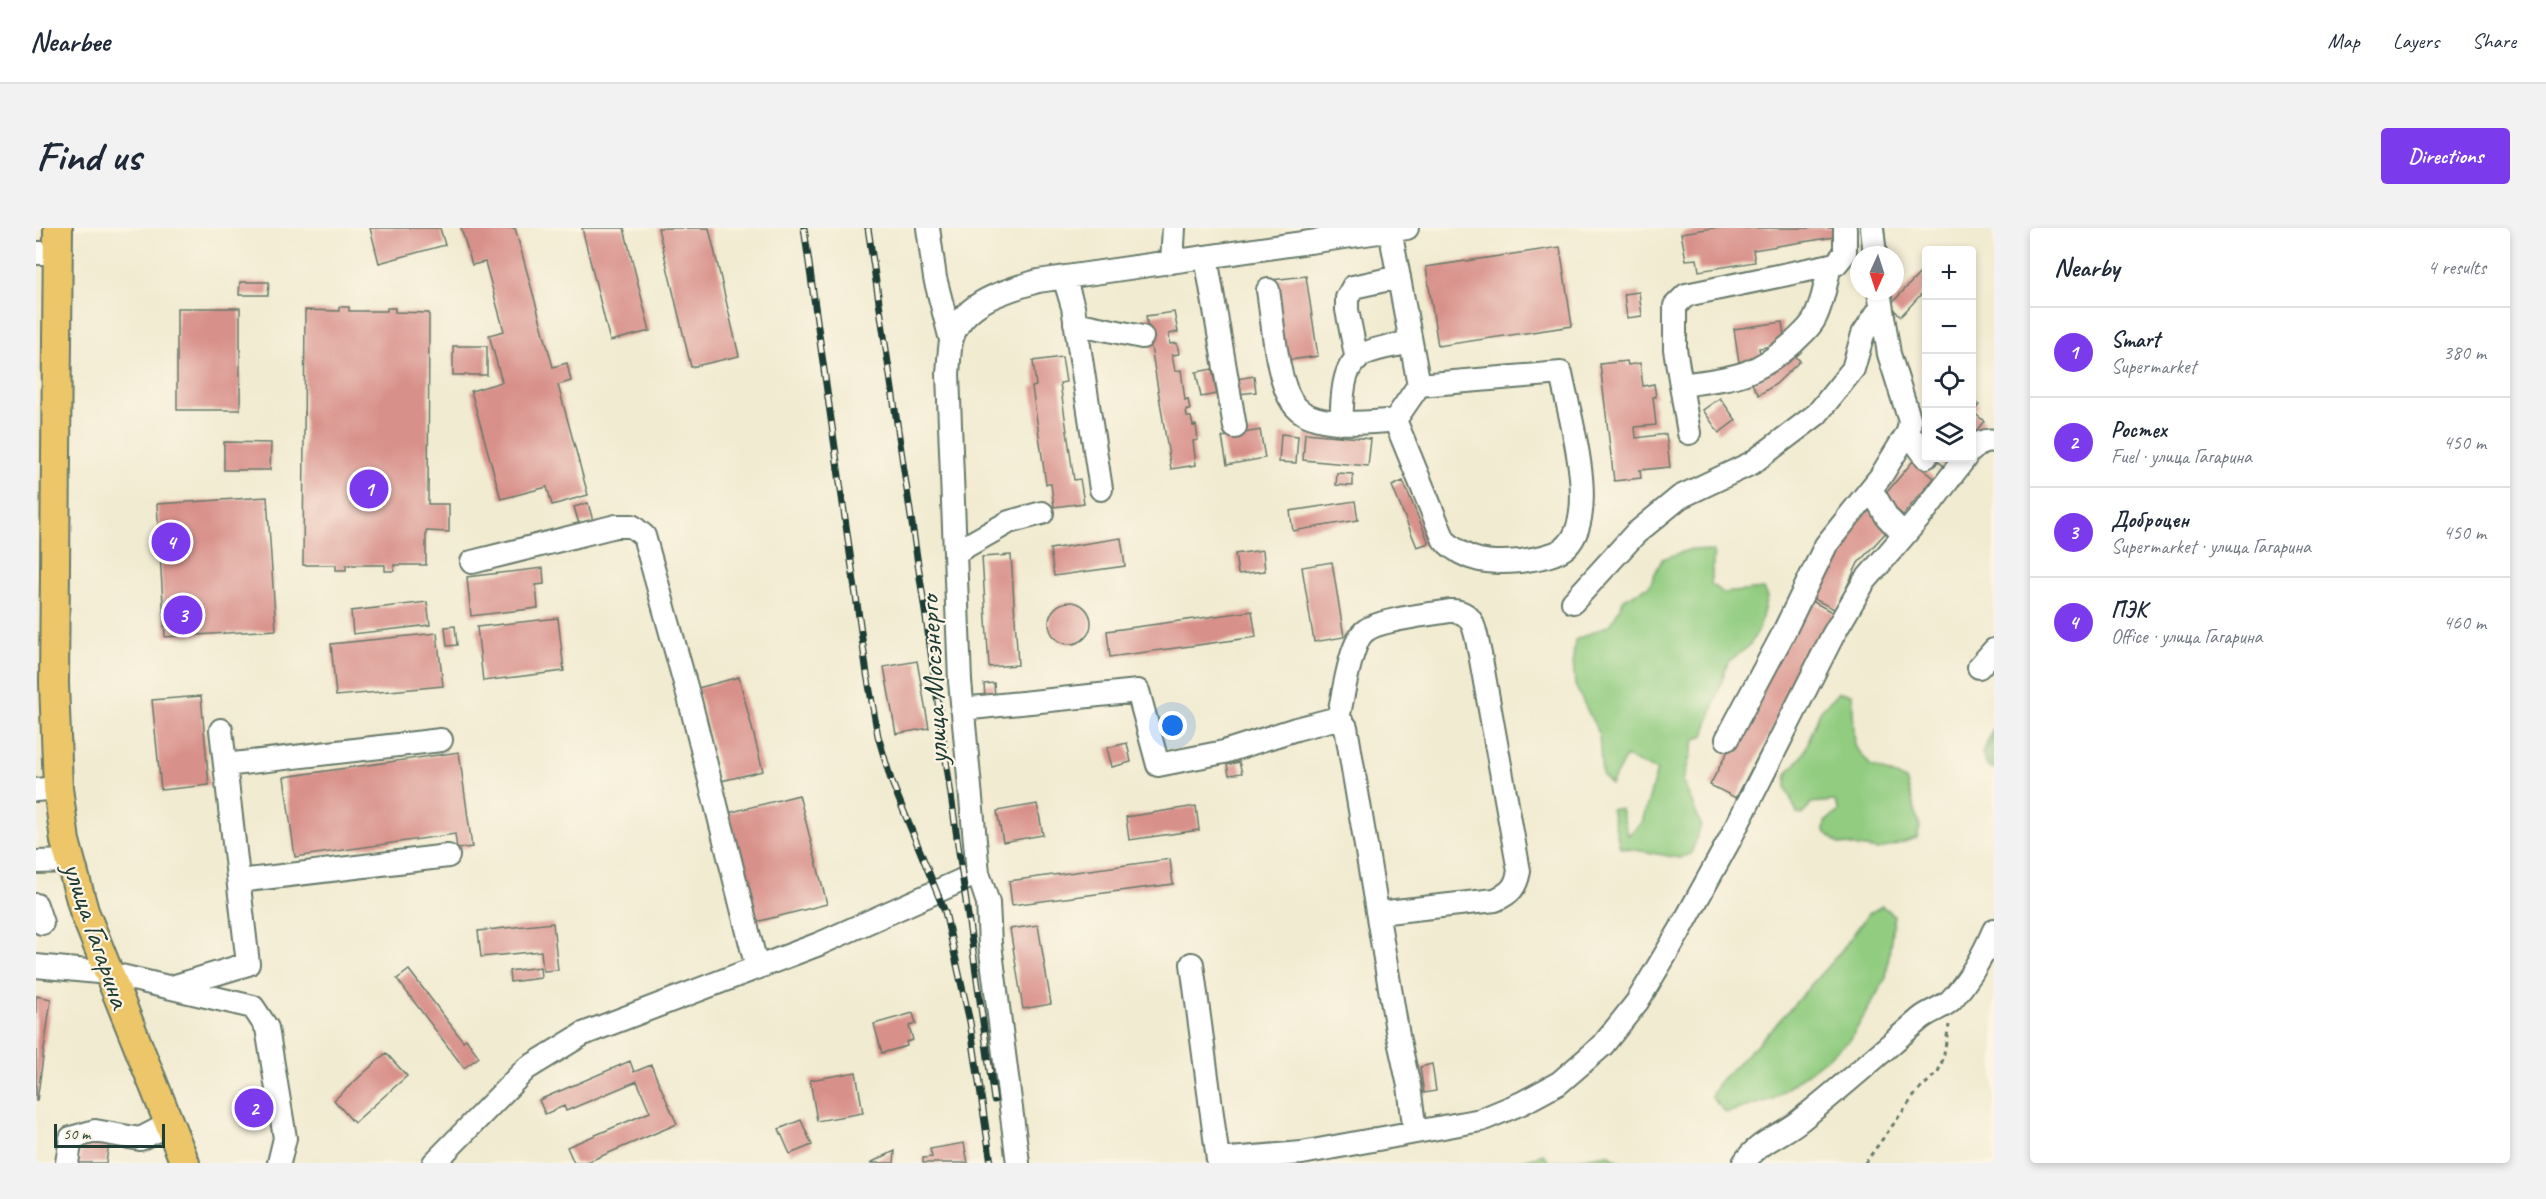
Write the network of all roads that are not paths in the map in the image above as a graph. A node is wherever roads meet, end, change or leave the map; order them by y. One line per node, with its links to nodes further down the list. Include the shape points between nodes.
1 (928, 228): 18 (street, via 935,278)
2 (1174, 228): 9 (street)
3 (1845, 228): 10 (street, via 1845,253)
4 (1872, 228): 7 (street)
5 (1391, 229): 8 (street, улица Мосэнерго); 12 (street)
6 (50, 245): 37 (main road, улица Гагарина)
7 (1874, 246)
8 (1206, 257): 9 (street, улица Мосэнерго); 25 (street)
9 (1172, 262): 11 (street, улица Мосэнерго)
10 (1830, 265): 22 (street, via 1815,320 1775,359 1732,378); 22 (street, via 1686,295 1675,306 1675,349)
11 (1064, 277): 16 (street); 18 (street, улица Мосэнерго, via 996,294 968,311)
12 (1399, 277): 19 (street); 20 (street, via 1353,287 1347,298)
13 (1268, 290): 24 (street, via 1288,397 1298,409 1313,417)
14 (1880, 300): 26 (street, via 1889,354 1910,421)
15 (1880, 300): 41 (street, via 1863,334 1853,369 1817,414 1752,463 1680,497 1635,534)
16 (1075, 323): 17 (street); 34 (street)
17 (1142, 337)
18 (951, 340): 39 (street, улица Мосэнерго, via 948,374)
19 (1411, 342): 20 (street, via 1363,354); 21 (street)
20 (1357, 360): 24 (street, via 1344,380)
21 (1419, 385): 23 (street); 23 (street, via 1561,373 1582,481 1583,513 1578,531 1566,547 1538,558 1496,563 1474,560 1455,551 1444,540)
22 (1681, 385): 27 (street)
23 (1395, 420): 24 (street)
24 (1341, 423)
25 (1235, 427)
26 (1908, 432): 30 (street); 35 (street)
27 (1689, 433)
28 (1994, 441): 29 (street)
29 (1976, 445)
30 (1922, 450)
31 (1932, 462): 33 (street)
32 (1962, 462): 33 (street)
33 (1949, 478): 38 (street)
34 (1101, 489)
35 (1871, 489): 38 (street, via 1887,517); 47 (street, via 1826,545)
36 (1042, 513): 39 (street, via 1009,522)
37 (45, 528): 50 (main road, улица Гагарина, via 54,683)
38 (1904, 535): 64 (street, via 1864,582 1679,932 1637,1002 1603,1045 1559,1083 1522,1103 1481,1120)
39 (956, 552): 44 (street, улица Мосэнерго)
40 (472, 562): 60 (street, via 616,526 632,526 644,536)
41 (1574, 602)
42 (1994, 650): 43 (street)
43 (1979, 667)
44 (962, 709): 45 (street, via 1138,691 1158,765 1224,752); 54 (street, улица Мосэнерго)
45 (1338, 718): 56 (street, via 1346,727); 56 (street, via 1355,645 1363,632 1375,625 1450,611 1468,615 1480,654 1520,871 1517,885 1495,900)
46 (222, 730): 49 (street)
47 (1727, 739)
48 (441, 740): 49 (street)
49 (225, 765): 55 (street)
50 (47, 789): 52 (main road, улица Гагарина)
51 (448, 856): 55 (street)
52 (70, 861): 53 (street); 61 (main road, улица Гагарина)
53 (36, 862)
54 (978, 873): 60 (street, via 819,945); 69 (street, улица Мосэнерго, via 988,903)
55 (239, 881): 62 (street, via 248,964)
56 (1378, 913): 64 (street)
57 (1994, 930): 70 (street, via 1983,956 1948,1002 1923,1017 1795,1124 1765,1142)
58 (1192, 964): 64 (street, via 1218,1160 1302,1153)
59 (36, 966): 61 (street)
60 (757, 968): 68 (street, via 583,1034 526,1069)
61 (108, 973): 62 (street); 63 (main road, улица Гагарина)
62 (170, 987): 67 (street, via 253,1007 267,1028 285,1138)
63 (169, 1124): 65 (street, via 140,1139 95,1131 70,1138); 66 (main road, улица Гагарина)
64 (1415, 1132)
65 (67, 1163)
66 (185, 1163)
67 (279, 1163)
68 (434, 1163)
69 (1018, 1163)
70 (1744, 1163)

